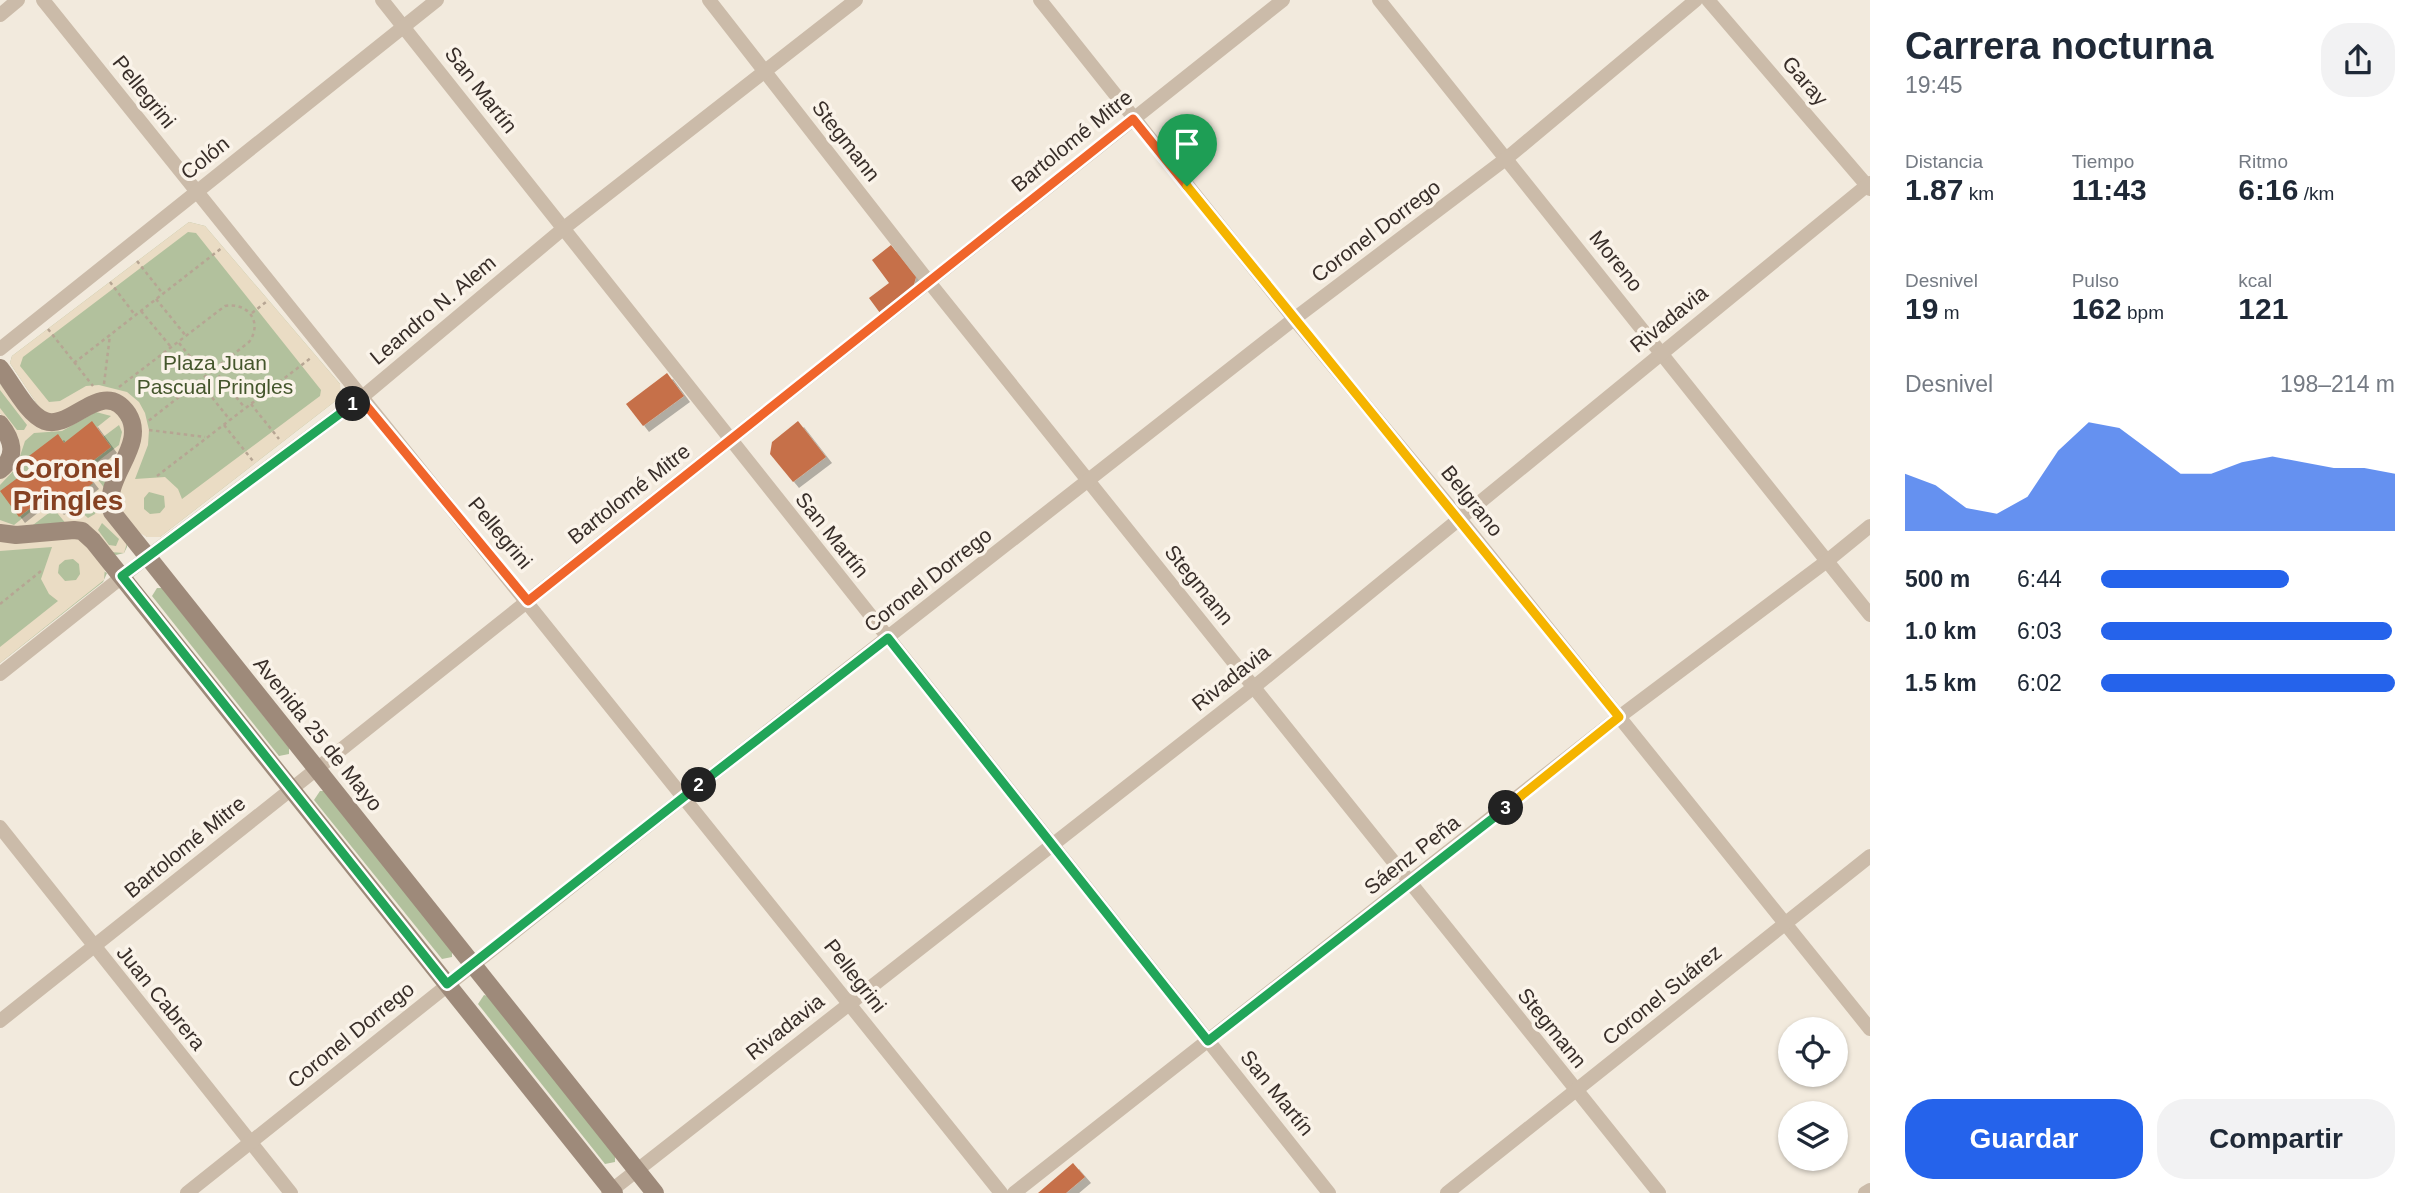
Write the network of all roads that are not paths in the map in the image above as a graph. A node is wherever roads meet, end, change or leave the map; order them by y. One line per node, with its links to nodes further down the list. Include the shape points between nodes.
1 (19, 0): 12 (street)
2 (43, 0): 18 (street, Pellegrini)
3 (382, 0): 13 (street, San Martín)
4 (437, 0): 13 (street, Colón)
5 (709, 0): 14 (street, Stegmann)
6 (856, 0): 14 (street, Leandro N. Alem)
7 (1040, 0): 15 (street, Belgrano)
8 (1283, 0): 15 (street, Bartolomé Mitre)
9 (1379, 0): 16 (street, Moreno)
10 (1696, 0): 16 (street, Coronel Dorrego)
11 (1708, 0): 17 (street, Garay)
12 (0, 15)
13 (404, 27): 18 (street, Colón); 19 (street, San Martín)
14 (766, 71): 19 (street, Leandro N. Alem); 20 (street, Stegmann)
15 (1133, 119): 20 (street, Bartolomé Mitre); 21 (street, Belgrano)
16 (1507, 158): 21 (street, Coronel Dorrego); 23 (street, Moreno)
17 (1869, 186): 23 (street, Rivadavia)
18 (196, 192): 22 (street, Colón); 25 (street, Pellegrini)
19 (564, 228): 25 (street, Leandro N. Alem); 27 (street, San Martín)
20 (929, 282): 27 (street, Bartolomé Mitre); 29 (street, Stegmann)
21 (1294, 319): 29 (street, Coronel Dorrego); 30 (street, Belgrano)
22 (0, 349)
23 (1662, 352): 30 (street, Rivadavia); 34 (street, Moreno)
24 (0, 368): 33 (main road, Avenida 25 de Mayo, via 37,417 48,422 62,422 94,402 112,403 127,413 132,441 117,472 110,505)
25 (360, 398): 33 (street, Leandro N. Alem); 36 (street, Pellegrini)
26 (0, 424): 28 (main road, via 12,445 9,461)
27 (729, 441): 36 (street, Bartolomé Mitre); 38 (street, San Martín)
28 (0, 470)
29 (1090, 481): 38 (street, Coronel Dorrego); 40 (street, Stegmann)
30 (1460, 519): 40 (street, Rivadavia); 41 (street, Belgrano)
31 (1870, 526): 34 (street, Sáenz Peña)
32 (0, 533): 35 (main road, via 82,531)
33 (146, 556): 35 (street, Leandro N. Alem); 42 (main road, Avenida 25 de Mayo)
34 (1827, 561): 37 (street, Moreno); 41 (street, Sáenz Peña)
35 (122, 576): 39 (street, Leandro N. Alem); 43 (main road)
36 (528, 601): 42 (street, Bartolomé Mitre); 44 (street, Pellegrini)
37 (1870, 615)
38 (888, 638): 44 (street, Coronel Dorrego); 46 (street, San Martín)
39 (0, 674)
40 (1254, 687): 46 (street, Rivadavia); 48 (street, Stegmann)
41 (1619, 717): 48 (street, Sáenz Peña); 49 (street, Belgrano)
42 (317, 769): 43 (street, Bartolomé Mitre); 51 (main road, Avenida 25 de Mayo)
43 (292, 789): 50 (street, Bartolomé Mitre); 52 (main road)
44 (685, 796): 51 (street, Coronel Dorrego); 53 (street, Pellegrini)
45 (0, 827): 50 (street, Juan Cabrera)
46 (1052, 844): 53 (street, Rivadavia); 56 (street, San Martín)
47 (1870, 856): 49 (street, Coronel Suárez)
48 (1410, 884): 56 (street, Sáenz Peña); 57 (street, Stegmann)
49 (1785, 924): 55 (street, Belgrano); 57 (street, Coronel Suárez)
50 (93, 947): 54 (street, Bartolomé Mitre); 58 (street, Juan Cabrera)
51 (472, 964): 52 (street, Coronel Dorrego); 59 (main road, Avenida 25 de Mayo)
52 (447, 984): 58 (street, Coronel Dorrego); 61 (main road)
53 (850, 1003): 59 (street, Rivadavia); 65 (street, Pellegrini)
54 (0, 1021)
55 (1870, 1029)
56 (1208, 1041): 66 (street, Sáenz Peña); 67 (street, San Martín)
57 (1575, 1091): 68 (street, Coronel Suárez); 69 (street, Stegmann)
58 (250, 1142): 62 (street, Coronel Dorrego); 63 (street, Juan Cabrera)
59 (637, 1170): 61 (street, Rivadavia); 64 (main road, Avenida 25 de Mayo)
60 (1870, 1189): 70 (street)
61 (612, 1192)
62 (187, 1193)
63 (291, 1193)
64 (655, 1193)
65 (1001, 1193)
66 (1014, 1193)
67 (1329, 1193)
68 (1447, 1193)
69 (1660, 1193)
70 (1865, 1193)

